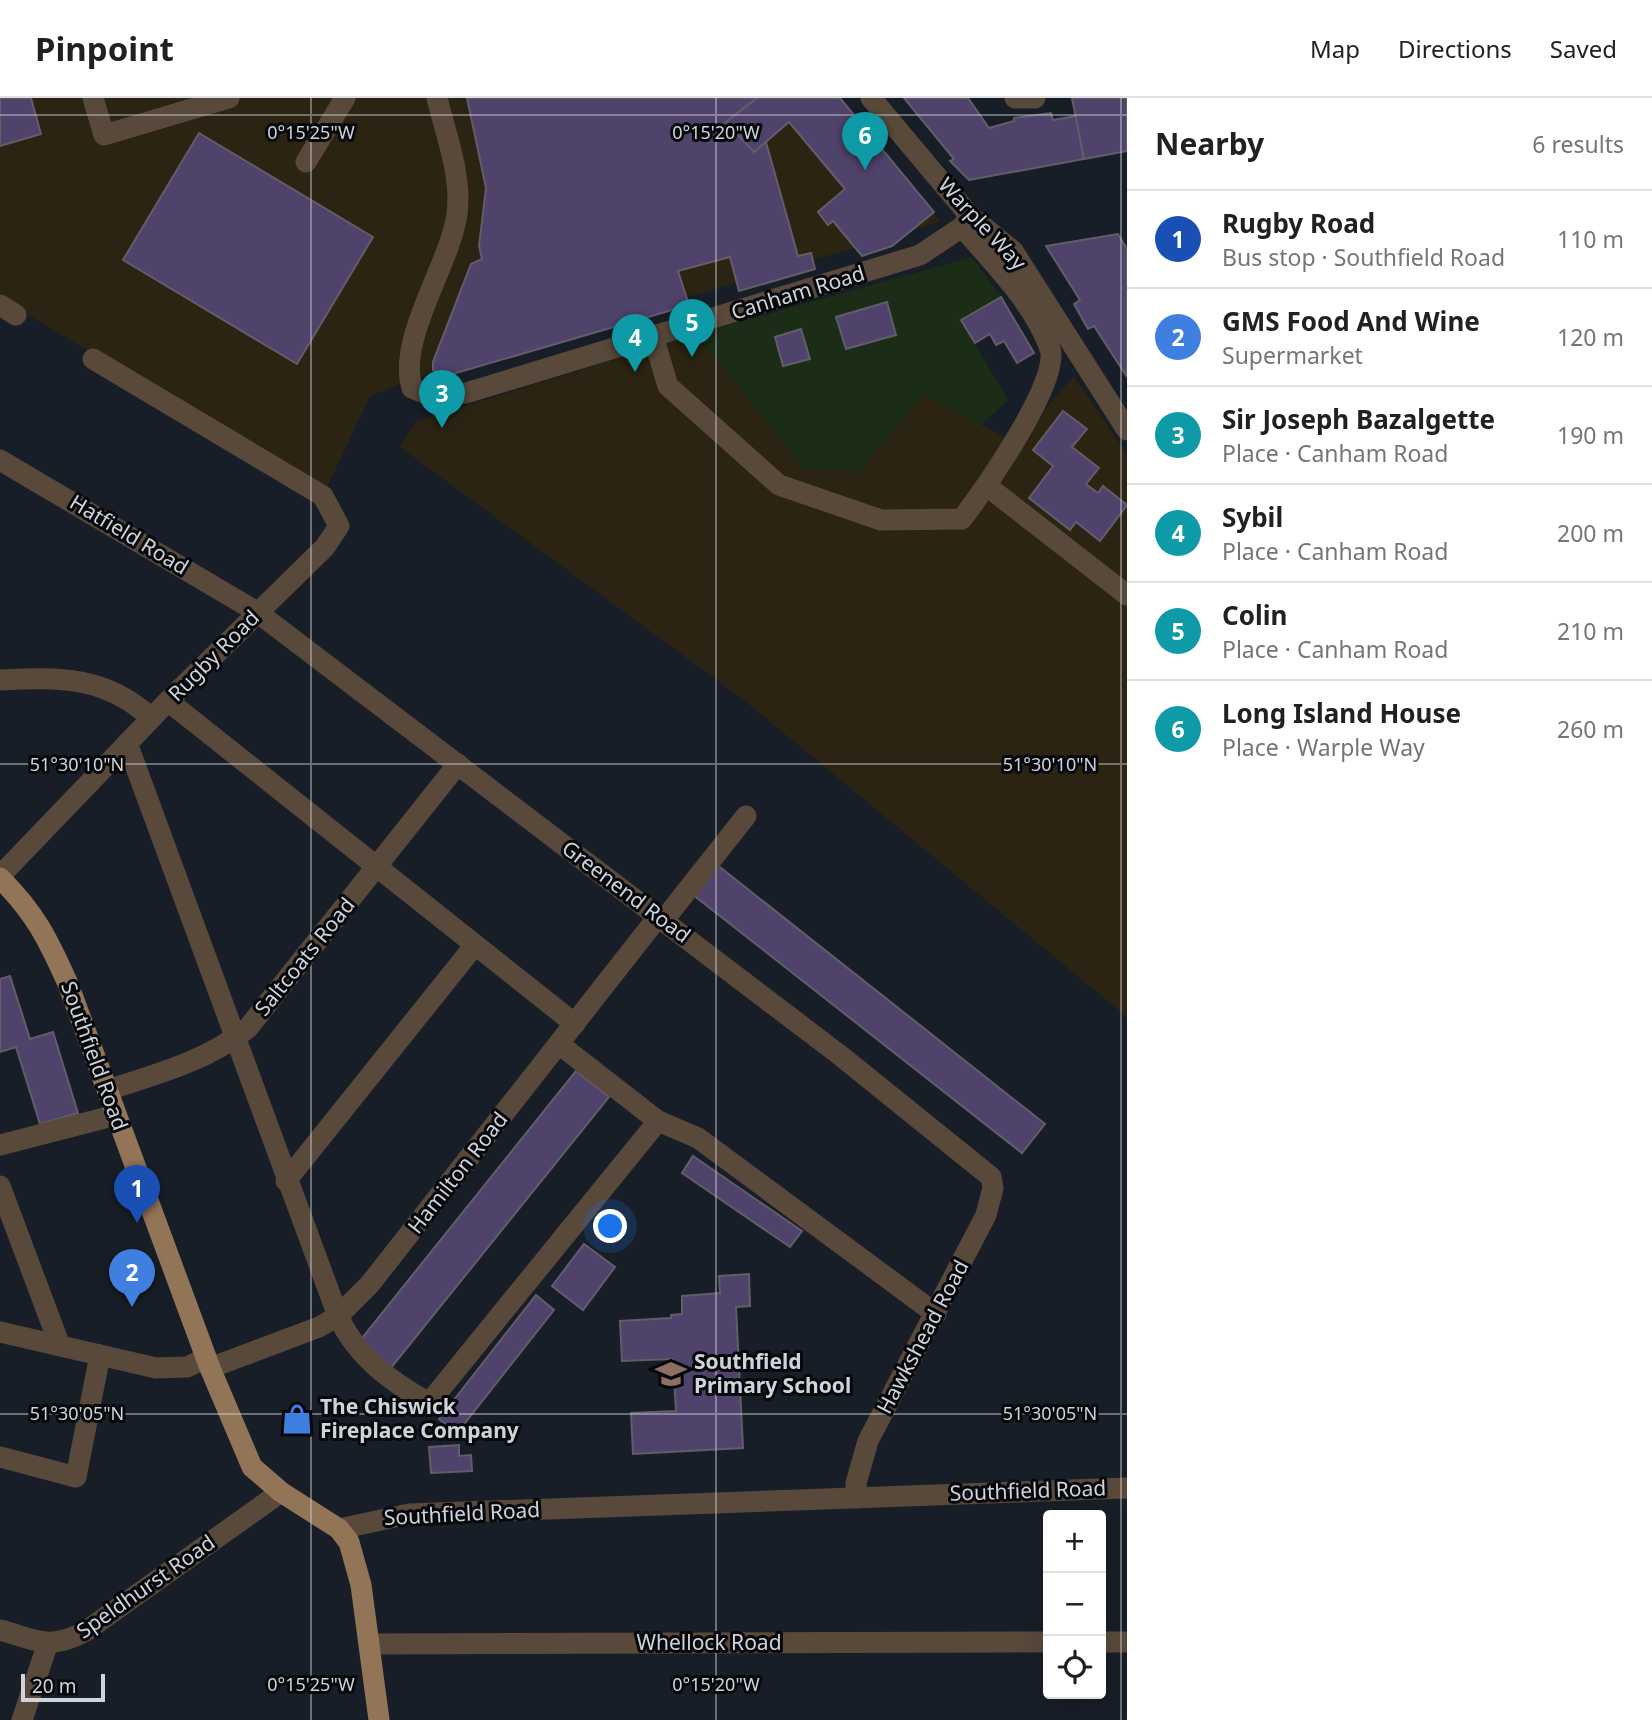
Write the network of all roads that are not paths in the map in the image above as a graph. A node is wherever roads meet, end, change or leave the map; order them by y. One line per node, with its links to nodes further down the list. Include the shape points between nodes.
1 (93, 98): 2 (street, via 104,135)
2 (229, 98)
3 (345, 98): 8 (street)
4 (437, 98): 10 (street, Canham Road, via 459,190 457,217 407,370 412,388 429,395 466,393)
5 (871, 98): 9 (street, Warple Way)
6 (1015, 98): 7 (street)
7 (1035, 98)
8 (306, 162)
9 (966, 221): 10 (street, Canham Road, via 920,255); 12 (street, Warple Way, via 1013,251); 14 (street, via 1028,308 1051,351 1050,369 1035,402)
10 (653, 336): 14 (street, via 668,386 779,485 881,520 962,519)
11 (93, 359): 16 (street, Rugby Road, via 323,496 339,526 326,547)
12 (1127, 430)
13 (0, 460): 16 (street, Hatfield Road)
14 (987, 486): 15 (street)
15 (1127, 595)
16 (257, 612): 18 (street, Rugby Road); 21 (street, Greenend Road)
17 (0, 680): 19 (street, via 51,678 89,683 123,695)
18 (168, 701): 19 (street, Rugby Road); 23 (street)
19 (152, 719): 20 (street, Rugby Road)
20 (127, 743): 24 (street, Rugby Road); 28 (street)
21 (458, 764): 23 (street, Saltcoats Road); 25 (street, Greenend Road)
22 (746, 816): 25 (street, Hamilton Road)
23 (377, 867): 26 (street); 28 (street, Saltcoats Road)
24 (0, 877): 30 (main road, Southfield Road, via 28,906 46,936)
25 (660, 919): 27 (street, Hamilton Road); 34 (street, Greenend Road)
26 (475, 945): 27 (street); 35 (street)
27 (575, 1024): 29 (street, Hamilton Road)
28 (235, 1039): 30 (street, Saltcoats Road, via 197,1060); 35 (street)
29 (559, 1044): 32 (street); 38 (street, Hamilton Road, via 370,1284)
30 (108, 1090): 31 (main road, Southfield Road)
31 (117, 1115): 33 (street); 42 (main road, Southfield Road)
32 (658, 1121): 37 (street, via 698,1138); 38 (street, via 429,1403 370,1363 348,1339)
33 (0, 1144)
34 (991, 1177): 37 (street, Hawkshead Road, via 986,1215)
35 (286, 1181): 38 (street)
36 (0, 1186): 40 (street)
37 (936, 1314): 46 (street, Hawkshead Road, via 868,1441 856,1483)
38 (338, 1316): 42 (street, Hamilton Road, via 319,1327)
39 (0, 1332): 40 (street, Hamilton Road)
40 (60, 1346): 41 (street, Hamilton Road)
41 (100, 1355): 42 (street, Hamilton Road, via 156,1368); 43 (street, via 76,1476)
42 (208, 1363): 45 (main road, Southfield Road, via 252,1467)
43 (0, 1457)
44 (1127, 1488): 46 (street, Southfield Road)
45 (281, 1492): 47 (main road, Southfield Road); 52 (street, Speldhurst Road, via 86,1631 64,1643)
46 (857, 1497): 47 (street, Southfield Road, via 409,1514)
47 (339, 1529): 53 (main road, via 356,1559)
48 (0, 1630): 52 (street, Speldhurst Road)
49 (1043, 1642): 53 (street, Whellock Road)
50 (1106, 1642): 51 (street)
51 (1127, 1642)
52 (48, 1643): 54 (street)
53 (370, 1644): 55 (main road)
54 (22, 1720)
55 (379, 1720)

